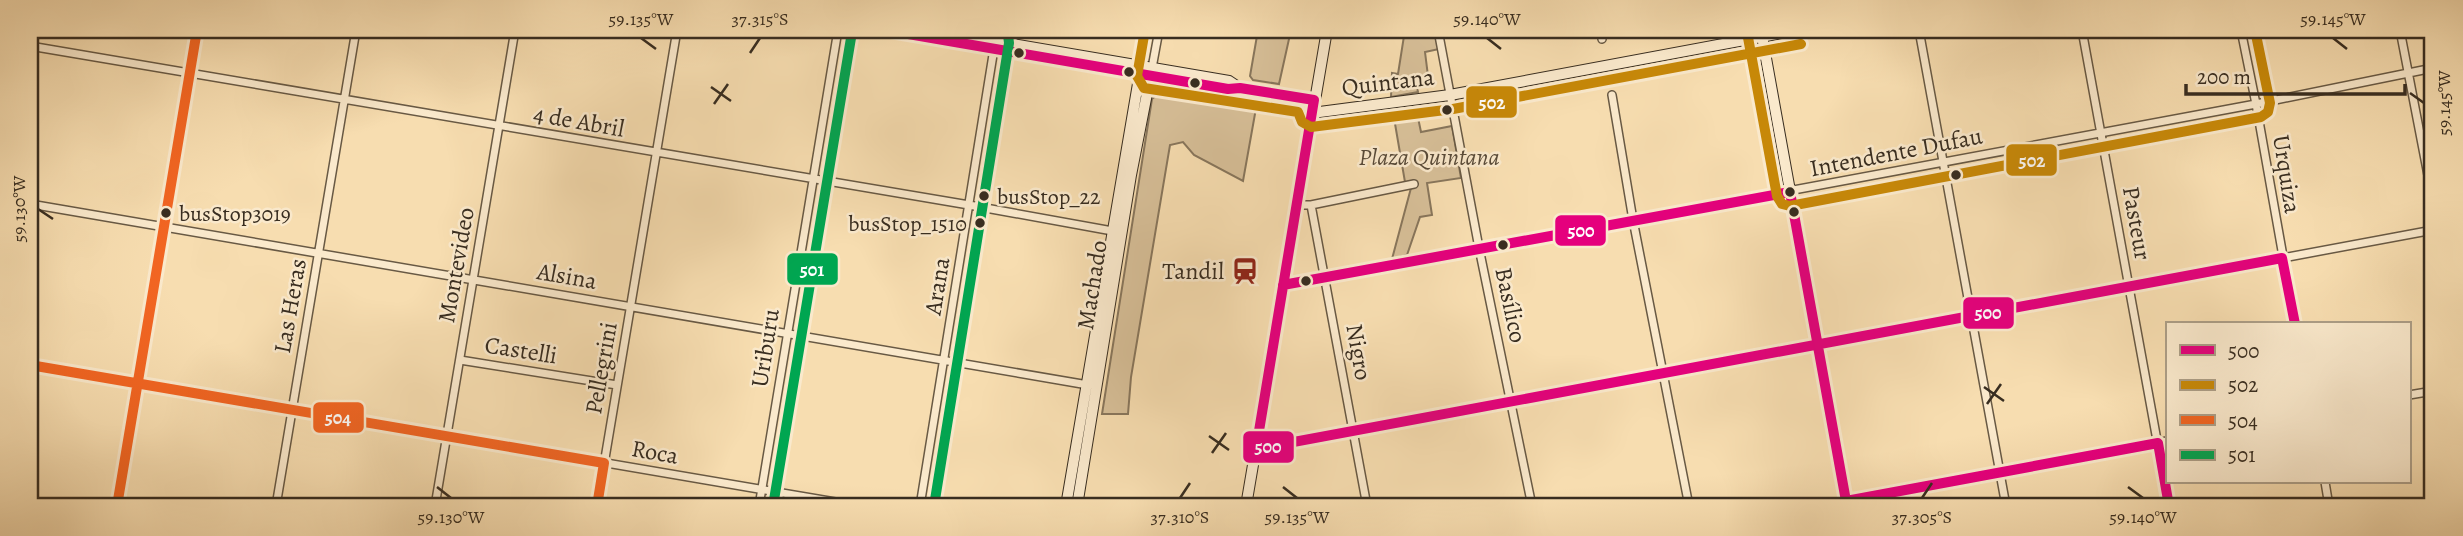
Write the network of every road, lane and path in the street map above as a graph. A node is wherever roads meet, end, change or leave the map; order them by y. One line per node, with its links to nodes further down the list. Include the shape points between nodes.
1 (197, 30): 25 (street)
2 (356, 30): 28 (street, Las Heras)
3 (515, 30): 32 (street, Montevideo)
4 (677, 30): 34 (street, Pellegrini)
5 (838, 30): 36 (street, Uriburu)
6 (885, 30): 19 (street)
7 (930, 30): 19 (street)
8 (1158, 30): 23 (street, Machado)
9 (1326, 30): 29 (street)
10 (1438, 30): 26 (street, Basílico)
11 (1601, 30): 18 (street)
12 (1798, 30): 17 (street, Quintana)
13 (1919, 30): 35 (street)
14 (2082, 30): 33 (street, Pasteur)
15 (2241, 30): 30 (street, Urquiza)
16 (2400, 30): 24 (street)
17 (1762, 33): 26 (street, Quintana); 38 (street)
18 (1602, 39)
19 (995, 40): 22 (street); 41 (street, Arana)
20 (30, 46): 25 (street, 4 de Abril)
21 (2433, 68): 24 (street, Intendente Dufau)
22 (1140, 70): 23 (street); 47 (street, Machado)
23 (1151, 72): 29 (street, via 1228,89); 47 (street, Machado)
24 (2408, 72): 30 (street, Intendente Dufau); 39 (street)
25 (190, 74): 28 (street, 4 de Abril); 45 (street)
26 (1450, 95): 31 (street, Quintana); 48 (street, Basílico)
27 (1612, 95): 44 (street)
28 (344, 100): 32 (street, 4 de Abril); 49 (street, Las Heras)
29 (1314, 100): 31 (street)
30 (2256, 104): 33 (street, Intendente Dufau); 50 (street, Urquiza)
31 (1312, 113): 42 (street)
32 (499, 127): 34 (street, 4 de Abril); 52 (street, Montevideo)
33 (2101, 133): 35 (street, Intendente Dufau); 54 (street, Pasteur)
34 (656, 153): 36 (street, 4 de Abril); 55 (street, Pellegrini)
35 (1943, 162): 38 (street, Intendente Dufau); 56 (street)
36 (813, 180): 41 (street, 4 de Abril); 58 (street, Uriburu)
37 (1414, 184): 43 (street)
38 (1790, 192): 44 (street, Intendente Dufau); 59 (street)
39 (2433, 201)
40 (30, 204): 45 (street, Alsina)
41 (969, 205): 47 (street, 4 de Abril); 61 (street, Arana)
42 (1297, 205): 43 (street); 53 (street)
43 (1311, 205): 51 (street, Nigro)
44 (1633, 220): 48 (street, Intendente Dufau); 63 (street)
45 (164, 227): 49 (street, Alsina); 64 (street)
46 (2433, 230): 50 (street)
47 (1117, 232): 66 (street, Machado)
48 (1479, 248): 51 (street, Intendente Dufau); 69 (street, Basílico)
49 (318, 254): 52 (street, Alsina); 70 (street, Las Heras)
50 (2282, 258): 54 (street); 57 (street, Urquiza)
51 (1326, 277): 53 (street, Intendente Dufau); 71 (street, Nigro)
52 (473, 280): 55 (street, Alsina); 60 (street, Montevideo)
53 (1283, 285): 75 (street)
54 (2129, 287): 56 (street); 74 (street, Pasteur)
55 (631, 307): 58 (street, Alsina); 65 (street, Pellegrini)
56 (1972, 316): 59 (street); 77 (street)
57 (2295, 322)
58 (787, 334): 61 (street, Alsina); 79 (street, Uriburu)
59 (1818, 345): 63 (street); 80 (street)
60 (460, 360): 65 (street, Castelli); 72 (street, Montevideo)
61 (944, 360): 66 (street, Alsina); 87 (street, Arana)
62 (30, 365): 64 (street, Roca)
63 (1663, 374): 69 (street); 93 (street)
64 (138, 383): 70 (street, Roca); 81 (street)
65 (617, 385): 76 (street, Pellegrini)
66 (1092, 385): 88 (street, Machado); 89 (street, Machado)
67 (2433, 391): 68 (street)
68 (2410, 395)
69 (1513, 402): 71 (street); 92 (street, Basílico)
70 (292, 410): 72 (street, Roca); 82 (street, Las Heras)
71 (1353, 432): 75 (street); 91 (street, Nigro)
72 (446, 436): 76 (street, Roca); 83 (street, Montevideo)
73 (2166, 441): 74 (street)
74 (2158, 443): 77 (street); 96 (street, Pasteur)
75 (1256, 449): 90 (street)
76 (604, 463): 79 (street, Roca); 84 (street, Pellegrini)
77 (2000, 472): 80 (street); 95 (street)
78 (2325, 484): 97 (street)
79 (761, 490): 85 (street, Uriburu); 86 (street, Roca)
80 (1847, 504): 94 (street)
81 (117, 506)
82 (276, 506)
83 (435, 506)
84 (597, 506)
85 (758, 506)
86 (859, 506)
87 (920, 506)
88 (1066, 506)
89 (1077, 506)
90 (1246, 506)
91 (1367, 506)
92 (1532, 506)
93 (1689, 506)
94 (1818, 506)
95 (2006, 506)
96 (2169, 506)
97 (2329, 506)

